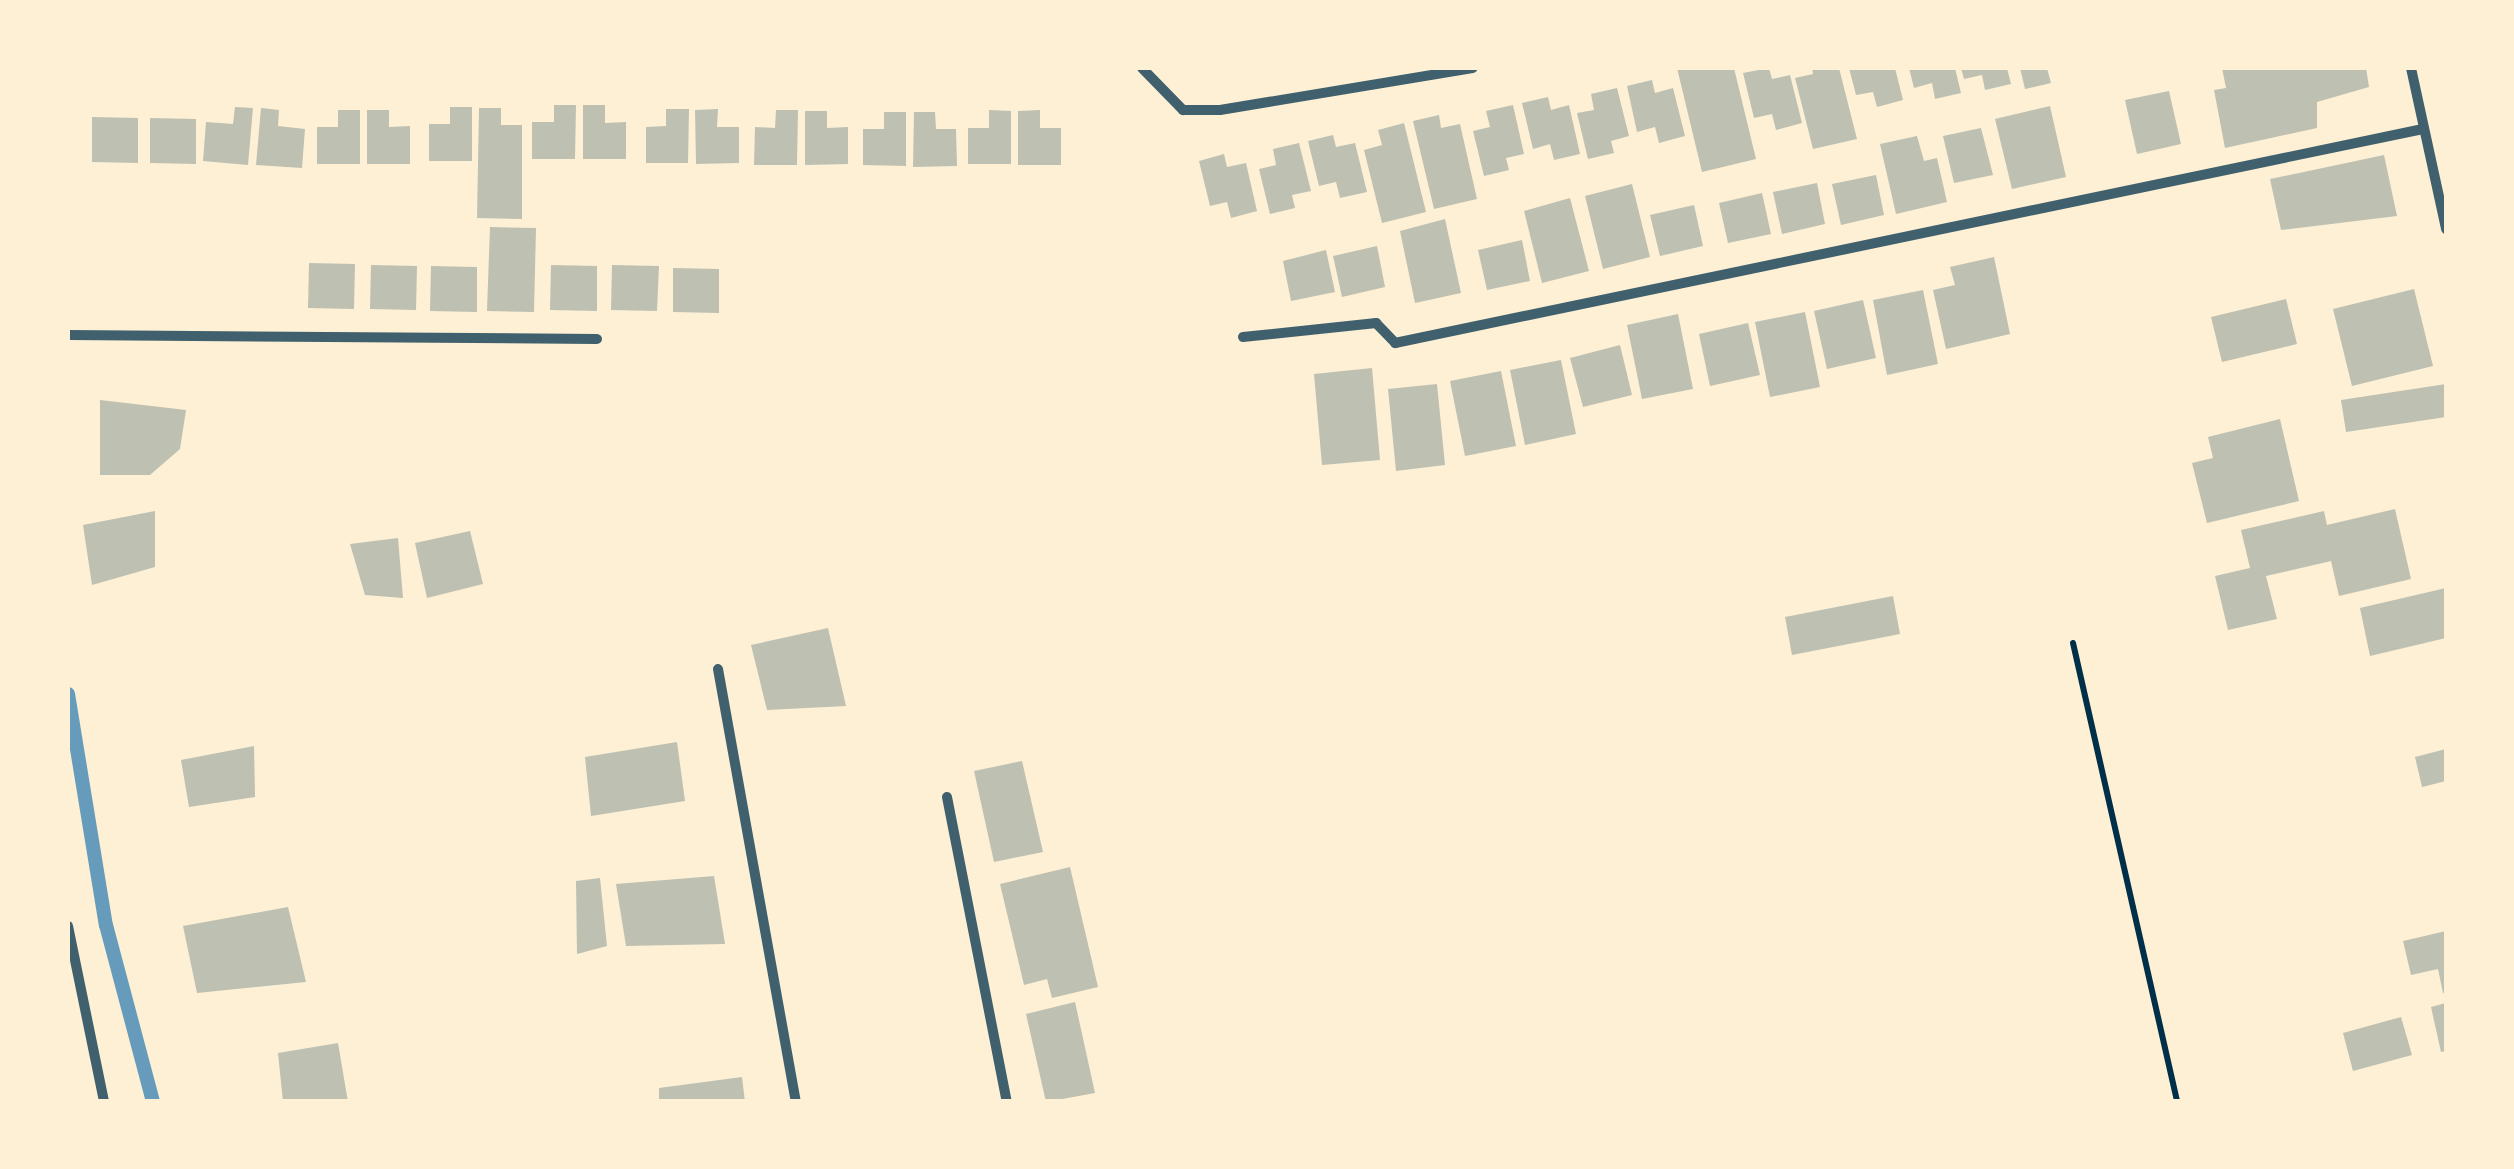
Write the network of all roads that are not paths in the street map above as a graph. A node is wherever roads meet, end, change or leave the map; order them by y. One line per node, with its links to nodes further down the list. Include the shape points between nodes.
1 (1142, 68): 2 (street, via 1183,110 1220,110)
2 (1474, 68)
3 (2411, 68): 4 (street)
4 (2424, 130): 5 (street); 7 (street, via 1394,344 1376,323)
5 (2446, 228)
6 (68, 336): 8 (street)
7 (1242, 337)
8 (598, 339)
9 (718, 668): 13 (street)
10 (947, 797): 14 (street)
11 (68, 926): 12 (street)
12 (104, 1102)
13 (796, 1102)
14 (1007, 1102)

